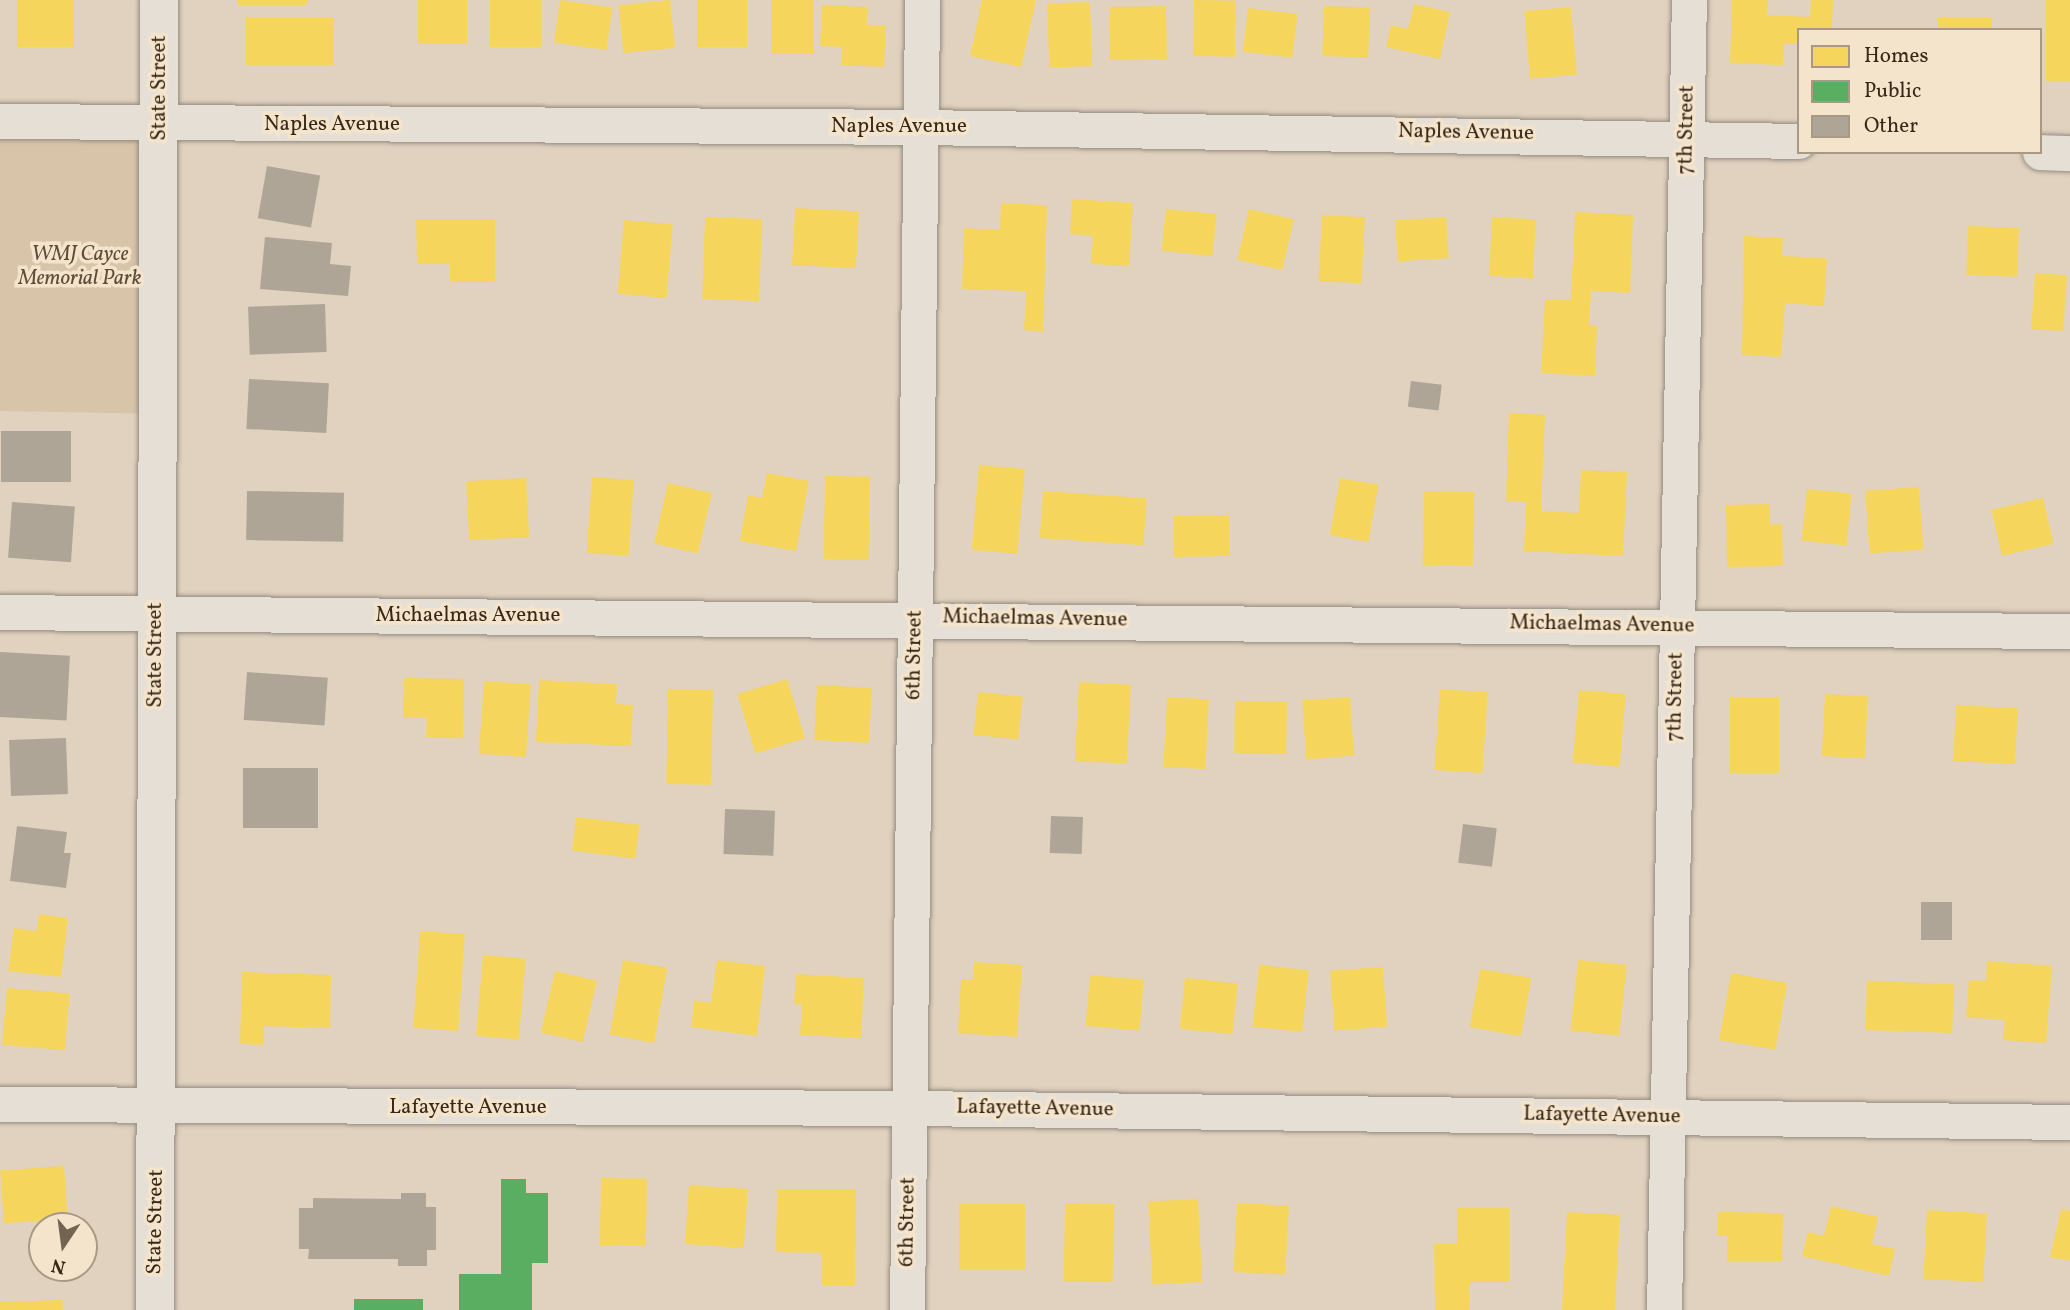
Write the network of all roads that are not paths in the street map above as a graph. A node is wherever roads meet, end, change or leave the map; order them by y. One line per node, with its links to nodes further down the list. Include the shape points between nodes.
1 (159, 0): 5 (main road, State Street)
2 (922, 0): 6 (street, 6th Street)
3 (1689, 0): 7 (street, 7th Street)
4 (0, 121): 5 (street, Naples Avenue)
5 (161, 124): 6 (street, Naples Avenue); 12 (main road, State Street)
6 (921, 127): 7 (street, Naples Avenue); 13 (street, 6th Street)
7 (1686, 136): 8 (street, Naples Avenue); 14 (street, 7th Street)
8 (1797, 141)
9 (2042, 152): 10 (street)
10 (2070, 153)
11 (0, 612): 12 (street, Michaelmas Avenue)
12 (156, 614): 13 (street, Michaelmas Avenue); 17 (main road, State Street)
13 (916, 618): 14 (street, Michaelmas Avenue); 18 (street, 6th Street)
14 (1677, 626): 15 (street, Michaelmas Avenue); 19 (street, 7th Street)
15 (2070, 631)
16 (0, 1104): 17 (street, Lafayette Avenue)
17 (157, 1107): 18 (street, Lafayette Avenue); 21 (main road, State Street)
18 (910, 1108): 19 (street, Lafayette Avenue); 22 (street, 6th Street)
19 (1667, 1117): 20 (street, Lafayette Avenue); 23 (street, 7th Street)
20 (2070, 1122)
21 (155, 1310)
22 (907, 1310)
23 (1664, 1310)

